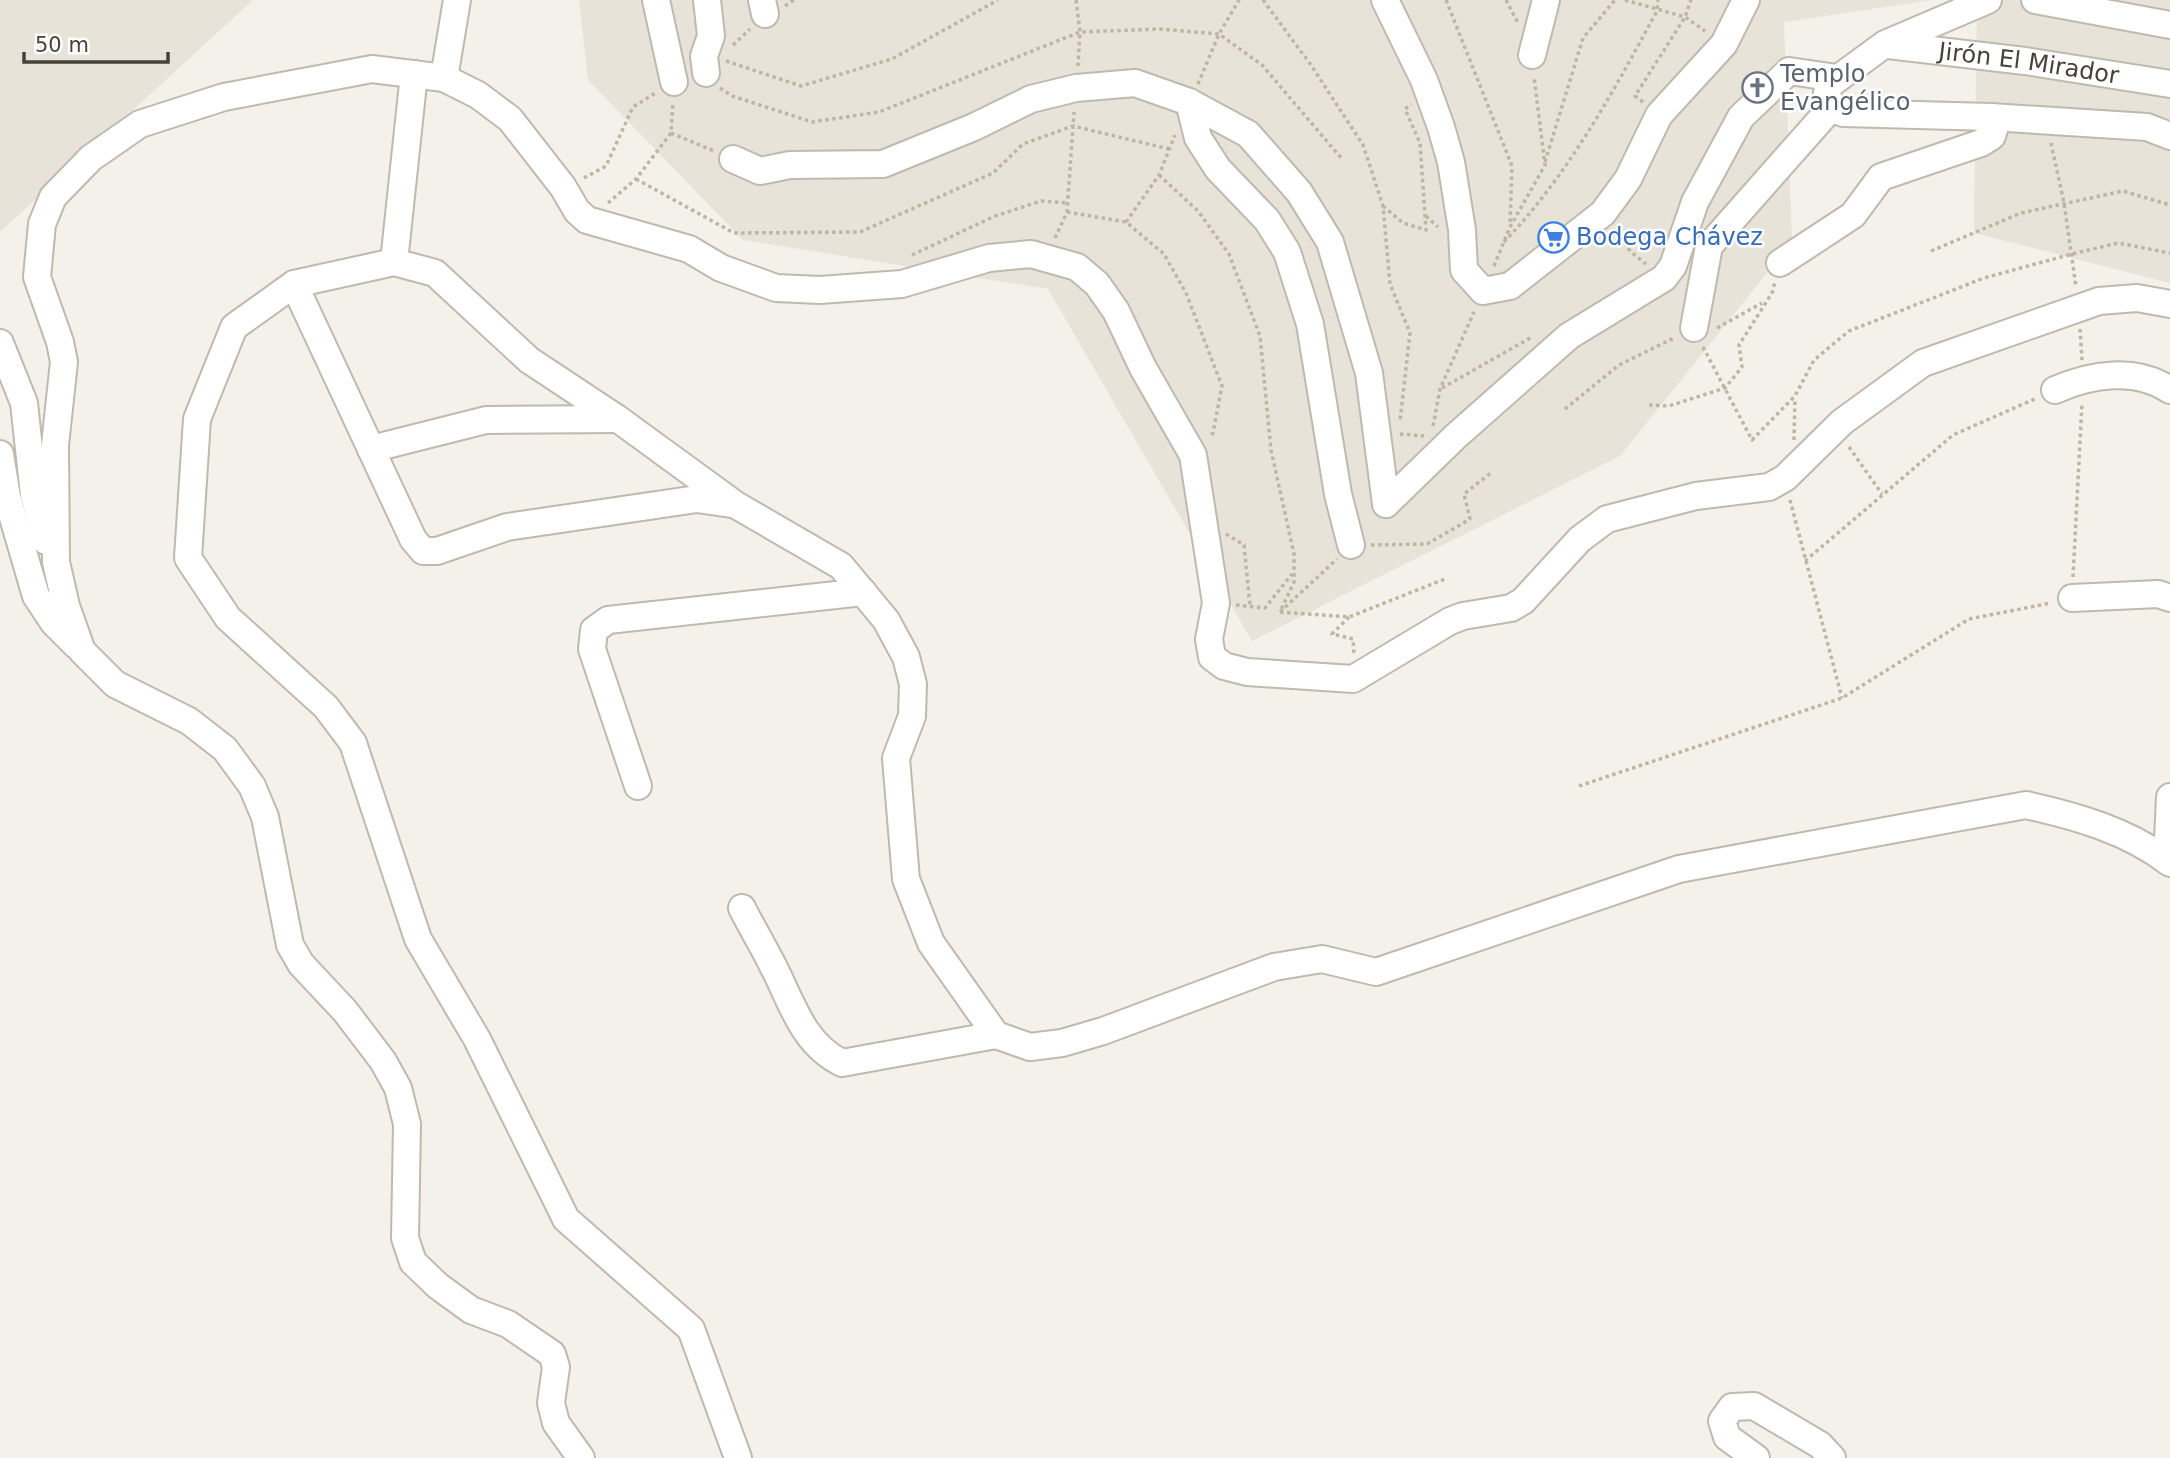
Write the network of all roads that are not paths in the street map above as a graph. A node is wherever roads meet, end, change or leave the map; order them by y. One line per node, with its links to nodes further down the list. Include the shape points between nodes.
1 (457, 0): 14 (street)
2 (656, 0): 16 (street)
3 (707, 0): 12 (street, via 711,36 704,56)
4 (1385, 0): 6 (street, via 1441,127 1462,230 1464,270 1483,291 1510,286 1603,213 1628,179 1659,116 1724,44)
5 (1546, 0): 11 (street)
6 (1746, 0)
7 (1988, 0): 10 (street)
8 (2035, 0): 9 (street)
9 (2170, 25)
10 (1885, 44): 15 (street); 17 (street, Jirón El Mirador)
11 (1532, 55)
12 (712, 66)
13 (414, 74): 14 (street); 23 (street); 36 (street, via 372,69 295,83 224,97 140,124 91,158 53,197 42,225 37,277 64,362 55,445)
14 (444, 78): 26 (street, via 478,95 510,119 587,220 689,249 721,268 776,288 902,284 989,258 1031,254 1077,267 1097,284 1116,312 1193,455 1216,603 1209,639 1212,657 1224,666 1247,672 1356,677 1463,615 1511,608 1523,601 1580,539 1607,519 1696,496 1769,487 1785,478 1836,428 1923,363 2099,301 2137,299)
15 (1838, 78): 18 (street, via 1789,71 1741,117 1695,202 1664,278 1569,336 1386,504 1369,373 1331,242 1299,192 1248,134); 19 (street, via 1827,93)
16 (674, 82)
17 (2170, 84)
18 (1189, 102): 22 (street, via 1135,83 1076,88 1031,99 883,164 790,165 760,171); 35 (street, via 1198,138 1267,220 1287,252 1310,324)
19 (1831, 108): 20 (street, via 1843,113); 27 (street, via 1709,246)
20 (1991, 117): 21 (street, via 2147,127); 24 (street, via 1995,126 1992,136 1881,177 1853,215)
21 (2170, 136)
22 (733, 159)
23 (394, 262): 25 (street); 31 (street, via 435,273 529,360)
24 (1780, 263)
25 (295, 284): 32 (street); 47 (street, via 234,327 197,419 188,558 228,618 326,707 353,743 418,939 477,1039 566,1219 691,1329)
26 (2170, 304)
27 (1702, 330)
28 (0, 344): 36 (street, via 24,403 34,495)
29 (2055, 390): 30 (street, via 2083,378 2136,376)
30 (2170, 390)
31 (618, 419): 32 (street, via 486,420); 34 (street)
32 (371, 449): 34 (street, via 423,551 437,551 507,527 697,499)
33 (0, 454): 40 (street, via 7,497 36,596 54,623)
34 (736, 505): 37 (street, via 841,566)
35 (1351, 545)
36 (56, 562): 40 (street)
37 (863, 592): 41 (street, via 608,620 594,630 592,649); 45 (street, via 893,632 913,684 912,716 897,758 906,879 931,943)
38 (2072, 598): 39 (street, via 2158,594)
39 (2170, 598)
40 (82, 651): 46 (street, via 115,684 189,721 225,749 253,786 265,817 290,945 383,1061 398,1088 407,1124 405,1238 414,1262 471,1310 508,1324 552,1354 556,1367 551,1403 556,1423)
41 (638, 786)
42 (2170, 797): 43 (street)
43 (2168, 862): 45 (street, via 2121,835 2069,814 2026,805 1679,869 1377,972 1322,959 1274,967 1062,1044 1030,1047)
44 (741, 908): 45 (street, via 793,1013 824,1054 842,1063)
45 (996, 1035)
46 (581, 1458)
47 (738, 1458)
48 (1756, 1458): 49 (street, via 1727,1437 1722,1421 1732,1407 1754,1406 1820,1445)
49 (1832, 1458)

